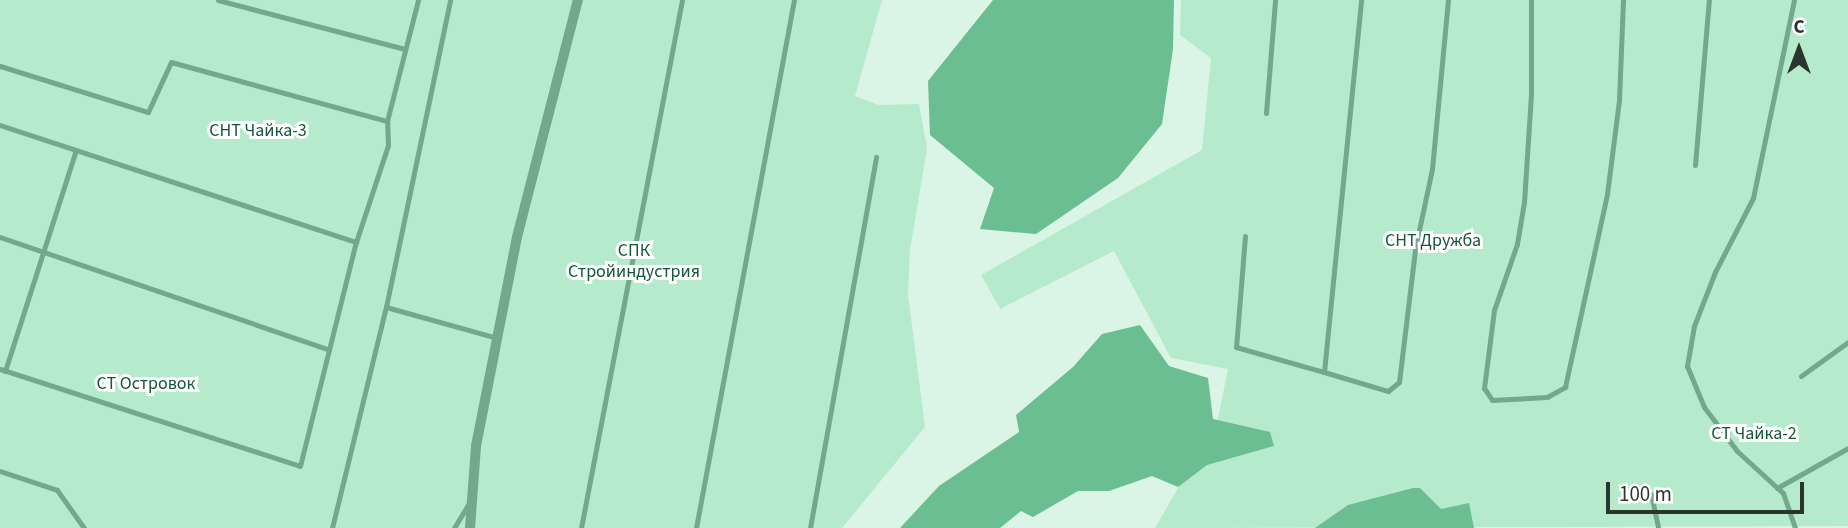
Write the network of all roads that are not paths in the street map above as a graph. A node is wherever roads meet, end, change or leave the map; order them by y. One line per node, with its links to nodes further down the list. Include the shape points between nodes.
1 (218, 0): 14 (lane)
2 (418, 0): 14 (lane)
3 (450, 0): 26 (lane)
4 (578, 0): 27 (street, via 517,236)
5 (682, 0): 42 (lane)
6 (794, 0): 43 (lane)
7 (1275, 0): 16 (lane)
8 (1361, 0): 31 (lane)
9 (1448, 0): 31 (lane, via 1432,169 1415,250 1399,382 1388,391)
10 (1531, 0): 11 (lane, via 1524,202 1517,244 1494,310 1483,388 1492,400 1547,397 1565,387 1607,194 1619,100)
11 (1623, 0)
12 (1709, 0): 21 (lane)
13 (1794, 0): 35 (lane, via 1753,198 1714,272 1694,326 1687,366 1712,418 1737,451)
14 (405, 49): 17 (lane)
15 (0, 66): 17 (lane, via 148,112 170,62)
16 (1266, 113)
17 (387, 121): 24 (lane, via 388,145)
18 (0, 125): 19 (lane)
19 (76, 150): 24 (lane); 25 (lane)
20 (876, 157): 44 (lane)
21 (1695, 165)
22 (1245, 236): 31 (lane, via 1236,347)
23 (0, 237): 25 (lane)
24 (356, 242): 29 (lane)
25 (44, 251): 29 (lane); 30 (lane)
26 (386, 307): 27 (lane); 39 (lane)
27 (497, 338): 37 (street, via 476,446)
28 (1848, 342): 32 (lane)
29 (328, 349): 30 (lane, via 300,466)
30 (3, 370)
31 (1324, 372)
32 (1801, 376)
33 (1848, 448): 35 (lane)
34 (0, 471): 38 (lane, via 57,490)
35 (1777, 488): 46 (lane)
36 (1651, 494): 45 (lane)
37 (472, 498): 40 (lane); 41 (street)
38 (84, 528)
39 (332, 528)
40 (454, 528)
41 (470, 528)
42 (581, 528)
43 (696, 528)
44 (810, 528)
45 (1658, 528)
46 (1795, 528)

